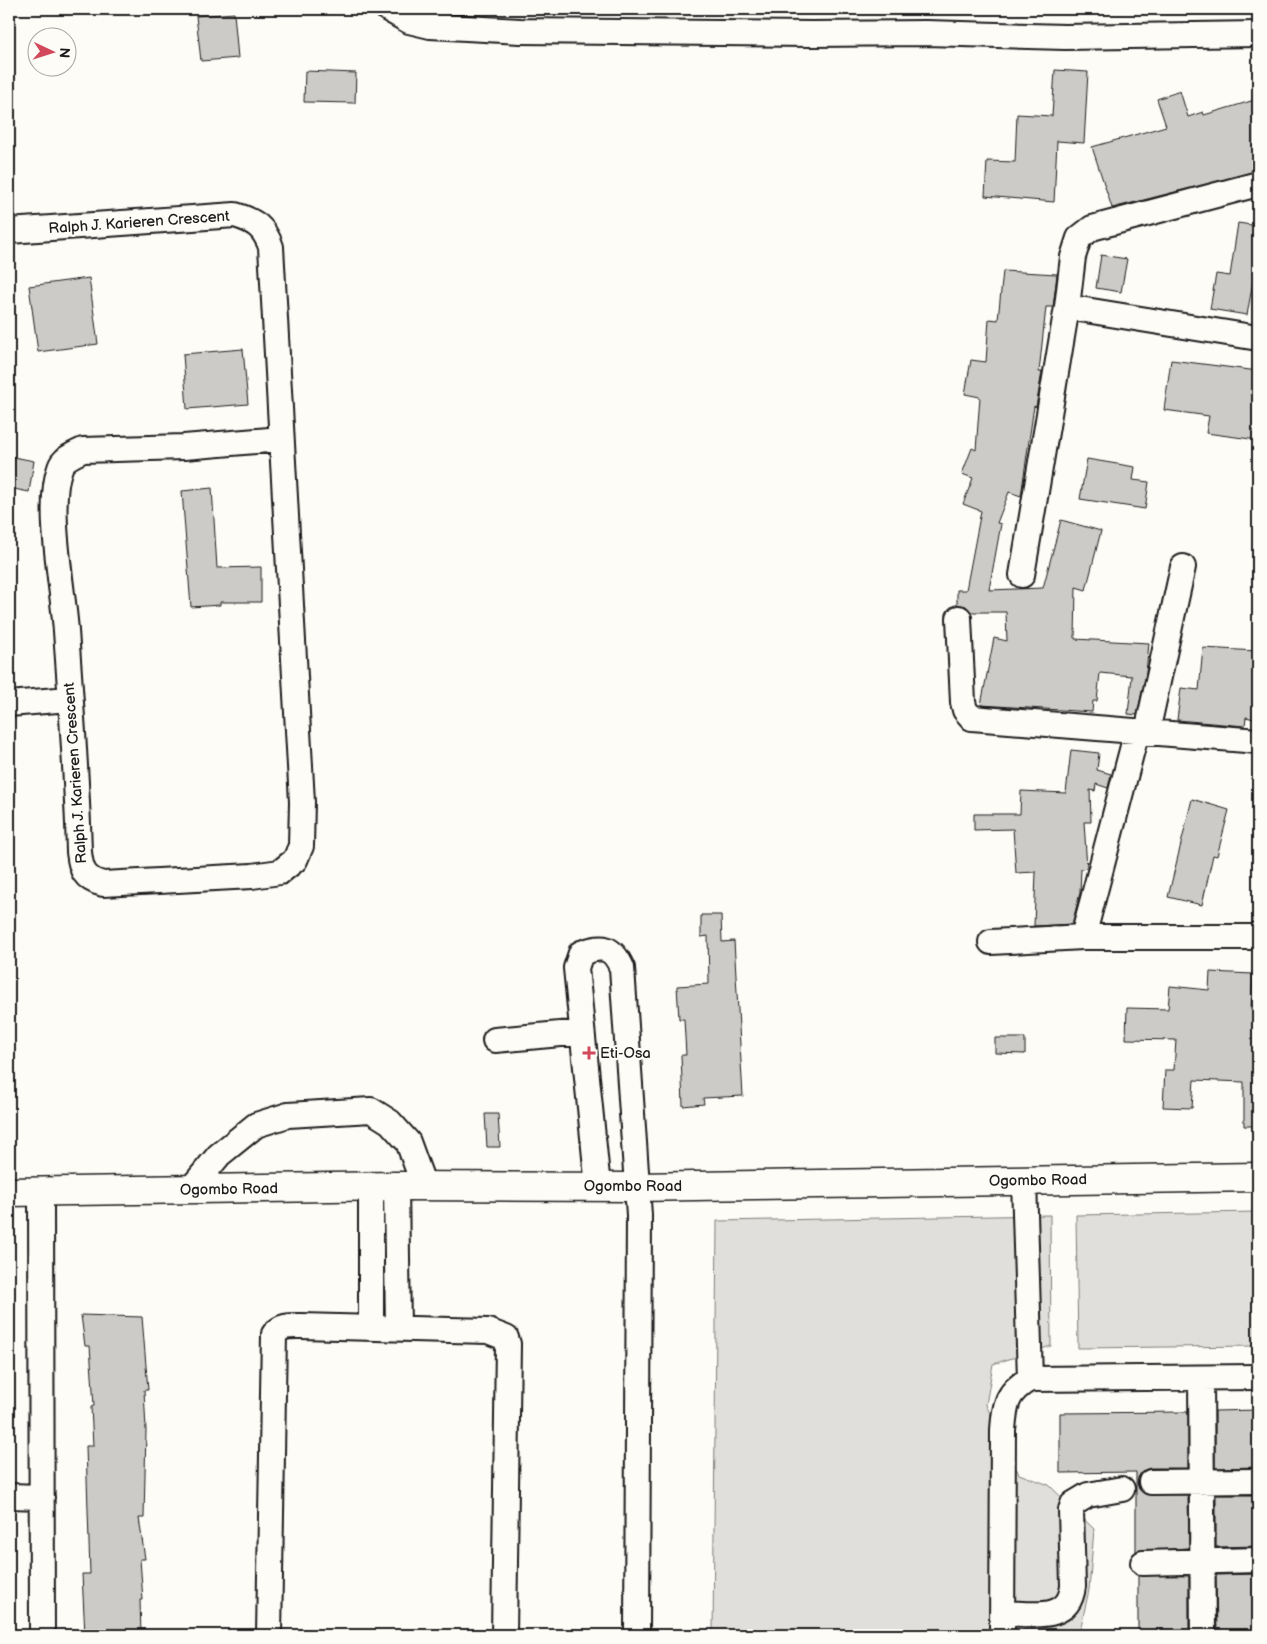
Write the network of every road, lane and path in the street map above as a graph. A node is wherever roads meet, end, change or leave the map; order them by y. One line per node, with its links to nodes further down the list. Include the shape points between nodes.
1 (388, 9): 2 (street, via 409,21 430,26 520,32 926,33 1065,37)
2 (1258, 34)
3 (1258, 184): 5 (street, via 1085,230 1073,257)
4 (9, 231): 7 (street, Ralph J. Karieren Crescent, via 235,215 254,222 267,234 271,247)
5 (1067, 307): 6 (street); 9 (street)
6 (1258, 338)
7 (280, 439): 11 (street, Ralph J. Karieren Crescent, via 184,447 84,450 70,456 61,465 54,508); 11 (street, Ralph J. Karieren Crescent, via 302,802 300,846 295,860 280,872 252,876 109,884 86,878 80,867)
8 (1182, 567): 13 (street)
9 (1022, 575)
10 (959, 618): 13 (street, via 963,702 972,718)
11 (69, 699): 12 (street)
12 (9, 704)
13 (1142, 731): 14 (street); 15 (street)
14 (1258, 742)
15 (1083, 937): 16 (street); 17 (street)
16 (1258, 937)
17 (991, 942)
18 (582, 1032): 19 (street); 24 (street); 25 (street, via 576,968 581,952 593,948 608,949 615,954 622,968)
19 (495, 1040)
20 (1258, 1177): 21 (main road, Ogombo Road)
21 (1024, 1180): 25 (main road, Ogombo Road); 33 (street)
22 (424, 1186): 23 (main road, Ogombo Road); 24 (main road, Ogombo Road); 26 (street, via 408,1142 390,1122 371,1110 288,1115 256,1125 219,1155)
23 (384, 1187): 26 (main road, Ogombo Road); 29 (street); 30 (street)
24 (598, 1187): 25 (main road, Ogombo Road)
25 (636, 1187): 47 (street, via 639,1215)
26 (190, 1190): 28 (main road, Ogombo Road)
27 (9, 1192): 28 (main road, Ogombo Road)
28 (40, 1192): 39 (street)
29 (371, 1328): 30 (street); 45 (street, via 285,1326 274,1334)
30 (398, 1328): 46 (street, via 488,1331 506,1338)
31 (1202, 1378): 32 (street); 33 (street); 34 (street)
32 (1258, 1378)
33 (1030, 1379): 43 (street, via 1010,1394 1005,1410)
34 (1202, 1480): 35 (street); 36 (street); 42 (street)
35 (1258, 1481)
36 (1151, 1482)
37 (1122, 1489): 43 (street, via 1088,1495 1073,1504 1073,1586 1067,1606 1058,1612)
38 (9, 1496): 39 (street)
39 (42, 1497): 44 (street)
40 (1258, 1560): 42 (street)
41 (1142, 1562): 42 (street)
42 (1203, 1562): 48 (street)
43 (1002, 1624)
44 (42, 1635)
45 (269, 1635)
46 (504, 1635)
47 (637, 1635)
48 (1203, 1635)

